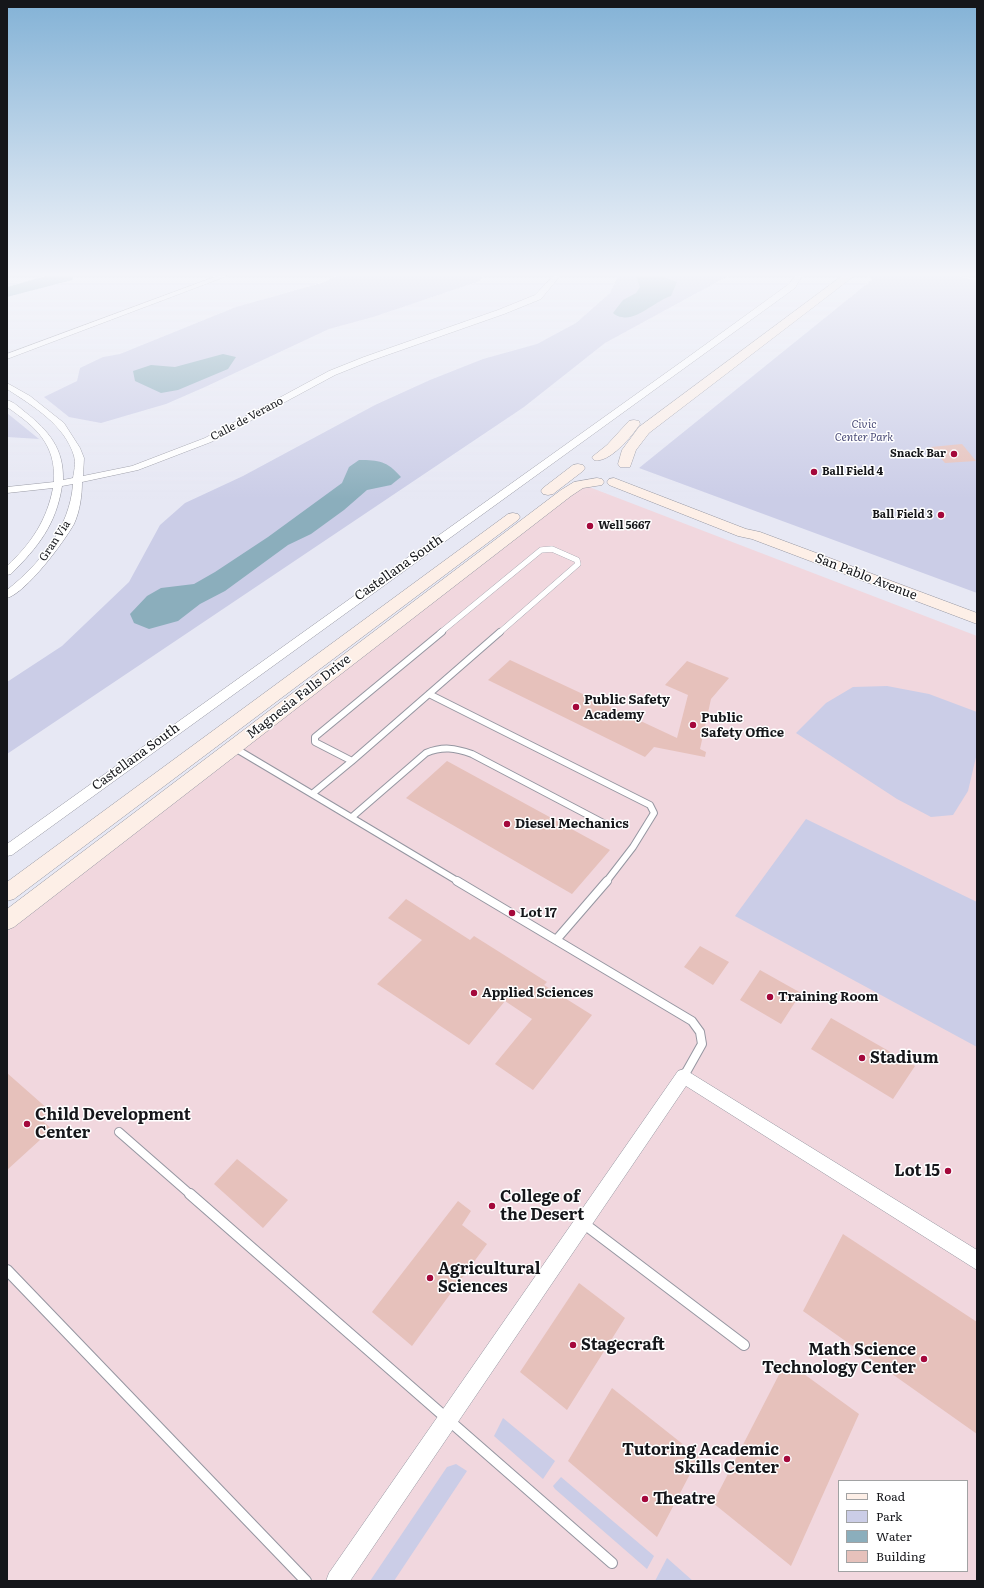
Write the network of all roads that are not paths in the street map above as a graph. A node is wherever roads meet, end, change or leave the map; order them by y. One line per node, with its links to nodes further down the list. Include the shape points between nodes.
1 (25, 350): 5 (street)
2 (392, 350): 12 (street, Calle de Verano, via 332,374 208,440 135,468)
3 (704, 350): 26 (street, Castellana South)
4 (750, 350): 11 (street, via 644,430 629,447)
5 (7, 357)
6 (688, 382): 9 (street, via 638,421 612,448)
7 (7, 385): 12 (street, Gran Via, via 62,425 79,458)
8 (7, 403): 14 (street, Gran Via, via 47,437 59,463)
9 (599, 457): 10 (street, Magnesia Falls Drive, via 585,460); 11 (street, San Pablo Avenue, via 614,459)
10 (578, 468): 13 (street, San Pablo Avenue, via 582,476); 27 (street, Magnesia Falls Drive)
11 (626, 468): 13 (street, via 621,480); 16 (street, San Pablo Avenue, via 642,481 696,504)
12 (78, 480): 14 (street, Calle de Verano); 18 (street, Gran Via, via 77,496 69,523 48,555 22,584)
13 (605, 482): 16 (street, San Pablo Avenue, via 743,533); 21 (street, Magnesia Falls Drive, via 579,485 566,493)
14 (59, 484): 15 (street, Calle de Verano); 17 (street, Gran Via, via 37,539)
15 (7, 490)
16 (755, 535): 19 (street, San Pablo Avenue)
17 (7, 572)
18 (7, 595)
19 (977, 619)
20 (429, 694): 22 (lane); 22 (lane, via 578,564 577,560 552,549 541,550 315,737 316,742); 29 (lane, via 652,808 654,813 642,835)
21 (233, 747): 23 (lane); 28 (street, Magnesia Falls Drive)
22 (352, 761): 23 (lane)
23 (312, 794): 24 (lane)
24 (352, 817): 25 (lane, via 426,753 438,748 457,748); 29 (lane)
25 (607, 825)
26 (7, 851)
27 (7, 893)
28 (7, 921)
29 (556, 940): 30 (lane, via 692,1021 700,1032 702,1044)
30 (684, 1076): 32 (street); 33 (street)
31 (119, 1132): 36 (lane)
32 (583, 1223): 35 (lane); 36 (street)
33 (977, 1261)
34 (7, 1270): 38 (lane)
35 (744, 1345)
36 (447, 1420): 37 (lane); 39 (street)
37 (612, 1563)
38 (306, 1581)
39 (337, 1581)

